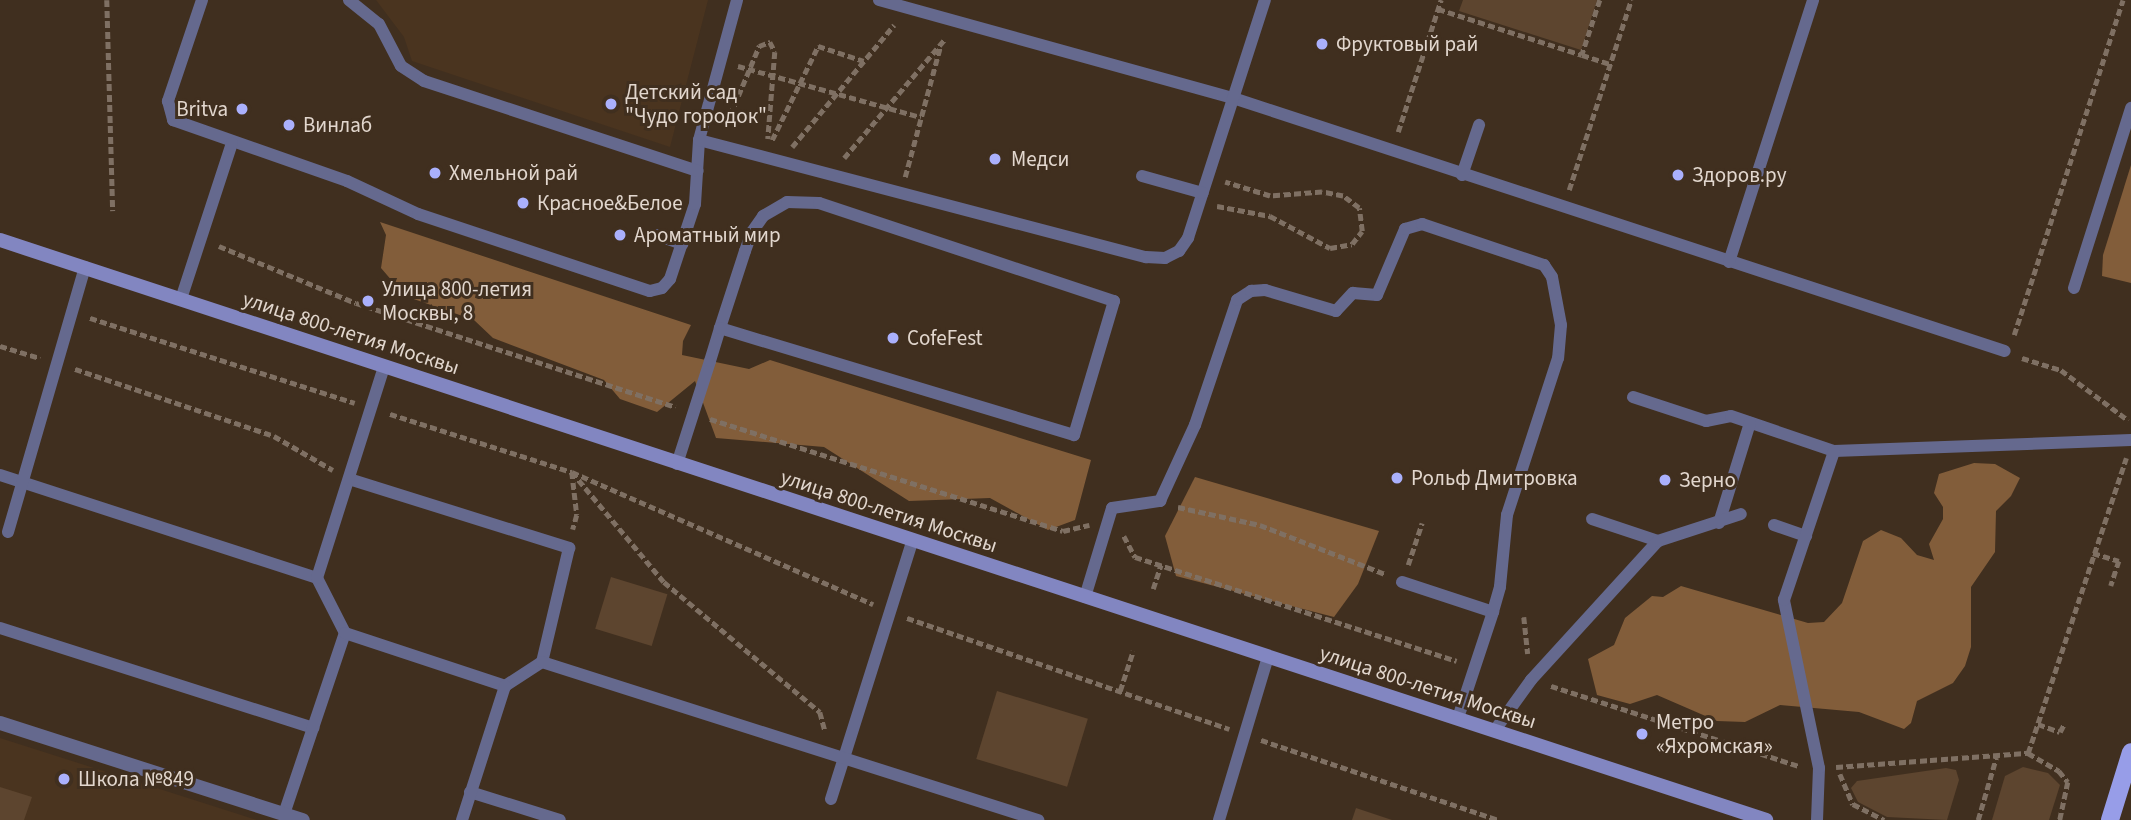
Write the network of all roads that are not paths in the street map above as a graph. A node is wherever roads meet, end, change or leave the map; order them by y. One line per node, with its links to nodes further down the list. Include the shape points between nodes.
1 (202, 0): 12 (lane, via 169,111 184,126)
2 (348, 0): 13 (lane, via 379,24 394,58 418,77)
3 (737, 0): 11 (lane)
4 (879, 0): 7 (lane)
5 (1265, 0): 8 (lane)
6 (1813, 0): 20 (lane)
7 (916, 6): 8 (lane)
8 (1233, 98): 14 (lane); 16 (lane)
9 (2131, 108): 22 (lane)
10 (1479, 125): 14 (lane)
11 (699, 140): 13 (lane); 16 (lane, via 1146,257 1165,258 1179,251)
12 (232, 143): 19 (lane, via 347,181 418,214 650,290 668,283); 23 (lane)
13 (698, 171): 19 (lane, via 695,204)
14 (1462, 175): 20 (lane)
15 (1142, 176): 16 (lane)
16 (1201, 200)
17 (657, 235): 19 (lane)
18 (0, 240): 21 (main road, улица 800-летия Москвы)
19 (682, 244)
20 (1729, 262): 25 (lane)
21 (85, 267): 23 (main road, улица 800-летия Москвы); 34 (lane)
22 (2074, 288)
23 (181, 299): 26 (main road, улица 800-летия Москвы)
24 (720, 328): 24 (lane, via 752,232 774,207 803,200 1114,301 1074,435); 31 (lane)
25 (2009, 346)
26 (384, 366): 31 (main road, улица 800-летия Москвы); 33 (lane)
27 (1633, 397): 28 (lane, via 1706,421 1731,416)
28 (1750, 423): 30 (lane); 37 (lane)
29 (2131, 440): 30 (lane)
30 (1834, 451): 40 (lane)
31 (677, 464): 42 (main road, улица 800-летия Москвы)
32 (0, 475): 34 (lane)
33 (349, 479): 43 (lane); 50 (lane, via 569,548)
34 (23, 482): 39 (lane); 43 (lane)
35 (1741, 514): 37 (lane)
36 (1592, 519): 41 (lane)
37 (1719, 523): 41 (lane)
38 (1774, 525): 40 (lane)
39 (9, 532)
40 (1806, 536): 67 (lane, via 1784,600 1819,768)
41 (1658, 541): 55 (lane, via 1531,680)
42 (912, 542): 45 (main road, улица 800-летия Москвы); 57 (lane)
43 (317, 578): 48 (lane)
44 (1402, 582): 46 (lane)
45 (1085, 597): 46 (lane, via 1112,508 1160,501 1195,425 1237,300 1251,290 1265,290 1336,311 1353,293 1377,295 1405,229 1422,224 1544,265 1552,277 1562,325 1558,358 1507,515); 49 (main road, улица 800-летия Москвы)
46 (1493, 612): 52 (lane)
47 (0, 628): 54 (lane)
48 (345, 633): 51 (lane); 54 (lane)
49 (1268, 657): 52 (main road, улица 800-летия Москвы); 65 (lane)
50 (542, 662): 51 (lane); 57 (lane)
51 (505, 686): 58 (lane)
52 (1458, 718): 55 (main road, улица 800-летия Москвы)
53 (0, 723): 60 (street)
54 (313, 728): 60 (lane)
55 (1495, 730): 66 (main road, улица 800-летия Москвы)
56 (2131, 752): 68 (main road)
57 (845, 757): 59 (lane); 64 (lane)
58 (470, 792): 62 (lane); 63 (lane)
59 (831, 799)
60 (284, 814): 61 (street)
61 (303, 820)
62 (462, 820)
63 (560, 820)
64 (1038, 820)
65 (1219, 820)
66 (1766, 820)
67 (1817, 820)
68 (2110, 820)

